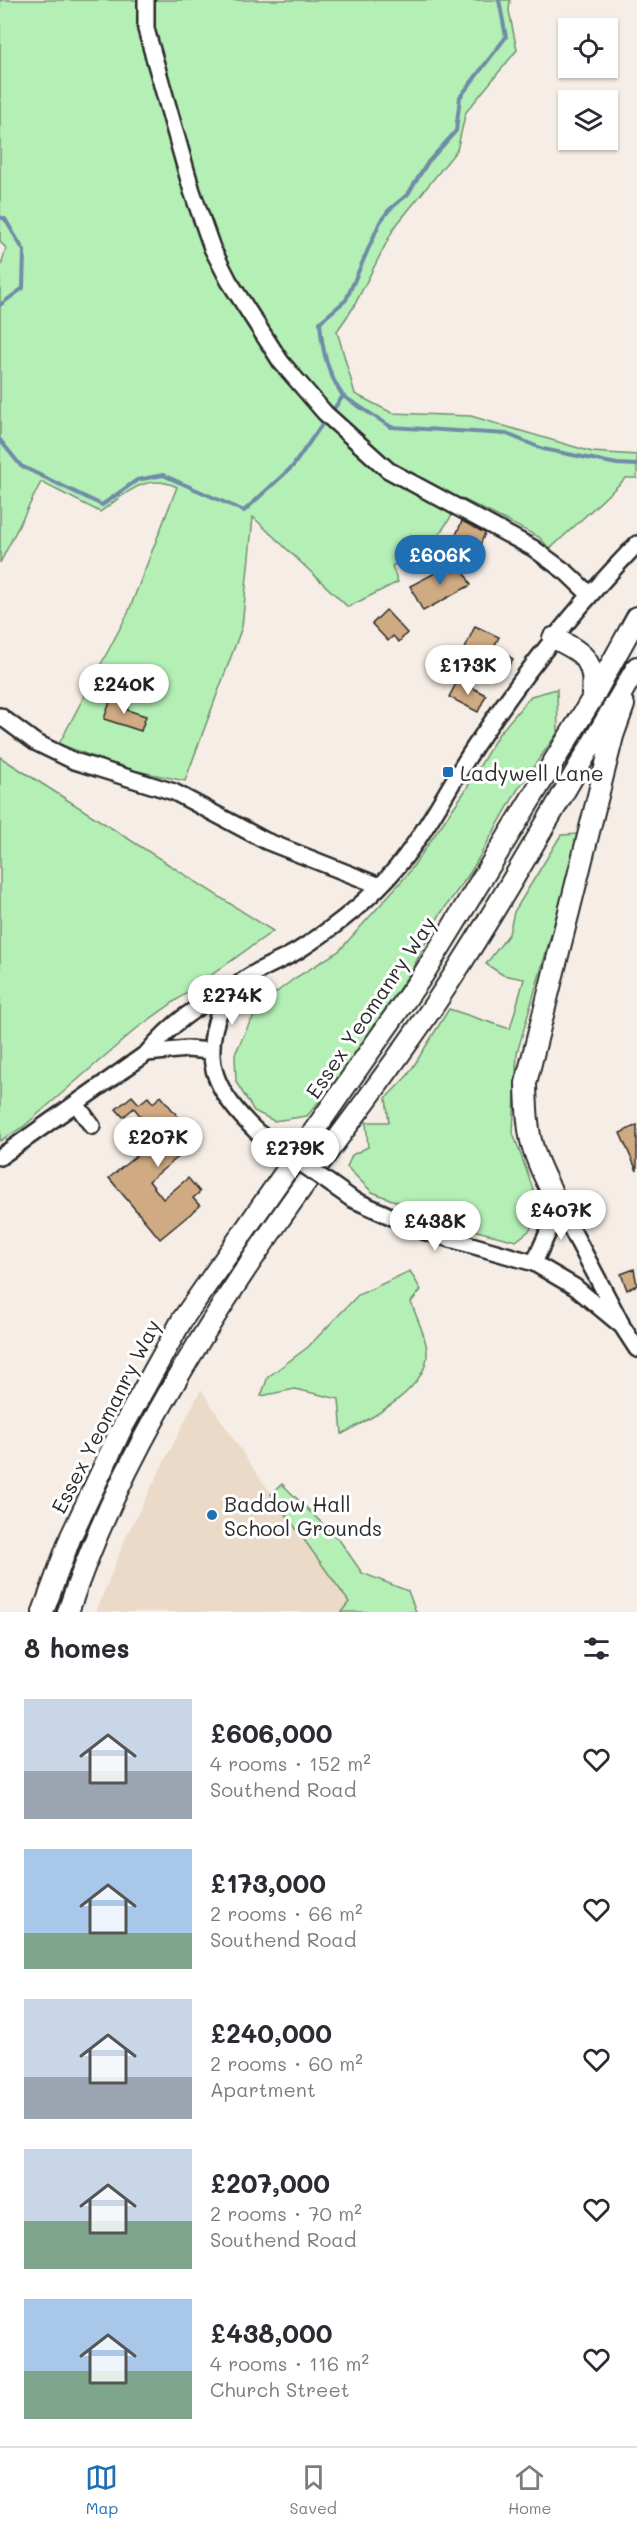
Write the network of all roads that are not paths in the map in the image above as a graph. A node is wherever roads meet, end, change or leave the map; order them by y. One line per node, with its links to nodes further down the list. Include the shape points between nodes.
1 (146, 0): 3 (street, via 146,29 212,248 281,362 322,409 388,470 533,548)
2 (637, 544): 3 (street)
3 (589, 594): 5 (street)
4 (637, 617): 7 (main road, Essex Yeomanry Way)
5 (553, 638): 7 (main road, via 576,649 593,669); 9 (street, via 479,740 411,851)
6 (637, 667): 16 (main road, via 613,736 526,1083 527,1130 535,1159); 21 (main road, via 446,987 274,1227 207,1331 140,1444 82,1571)
7 (592, 699): 20 (main road, Essex Yeomanry Way, via 423,975 182,1320 120,1432 80,1515)
8 (0, 716): 9 (street, via 35,742 74,761 174,792 266,841)
9 (380, 886): 10 (street, via 354,911 298,951 261,970)
10 (229, 993): 11 (street, via 213,1028); 12 (street, via 212,998 162,1035)
11 (211, 1051): 12 (street); 17 (street, bridge, via 222,1094 233,1110 257,1132 351,1199 426,1232)
12 (147, 1053): 13 (street)
13 (77, 1105): 14 (street); 15 (street)
14 (92, 1126)
15 (0, 1157)
16 (556, 1199): 17 (street); 18 (street)
17 (534, 1263): 18 (street, via 575,1287)
18 (622, 1326): 19 (street)
19 (637, 1349)
20 (43, 1612)
21 (69, 1612)

